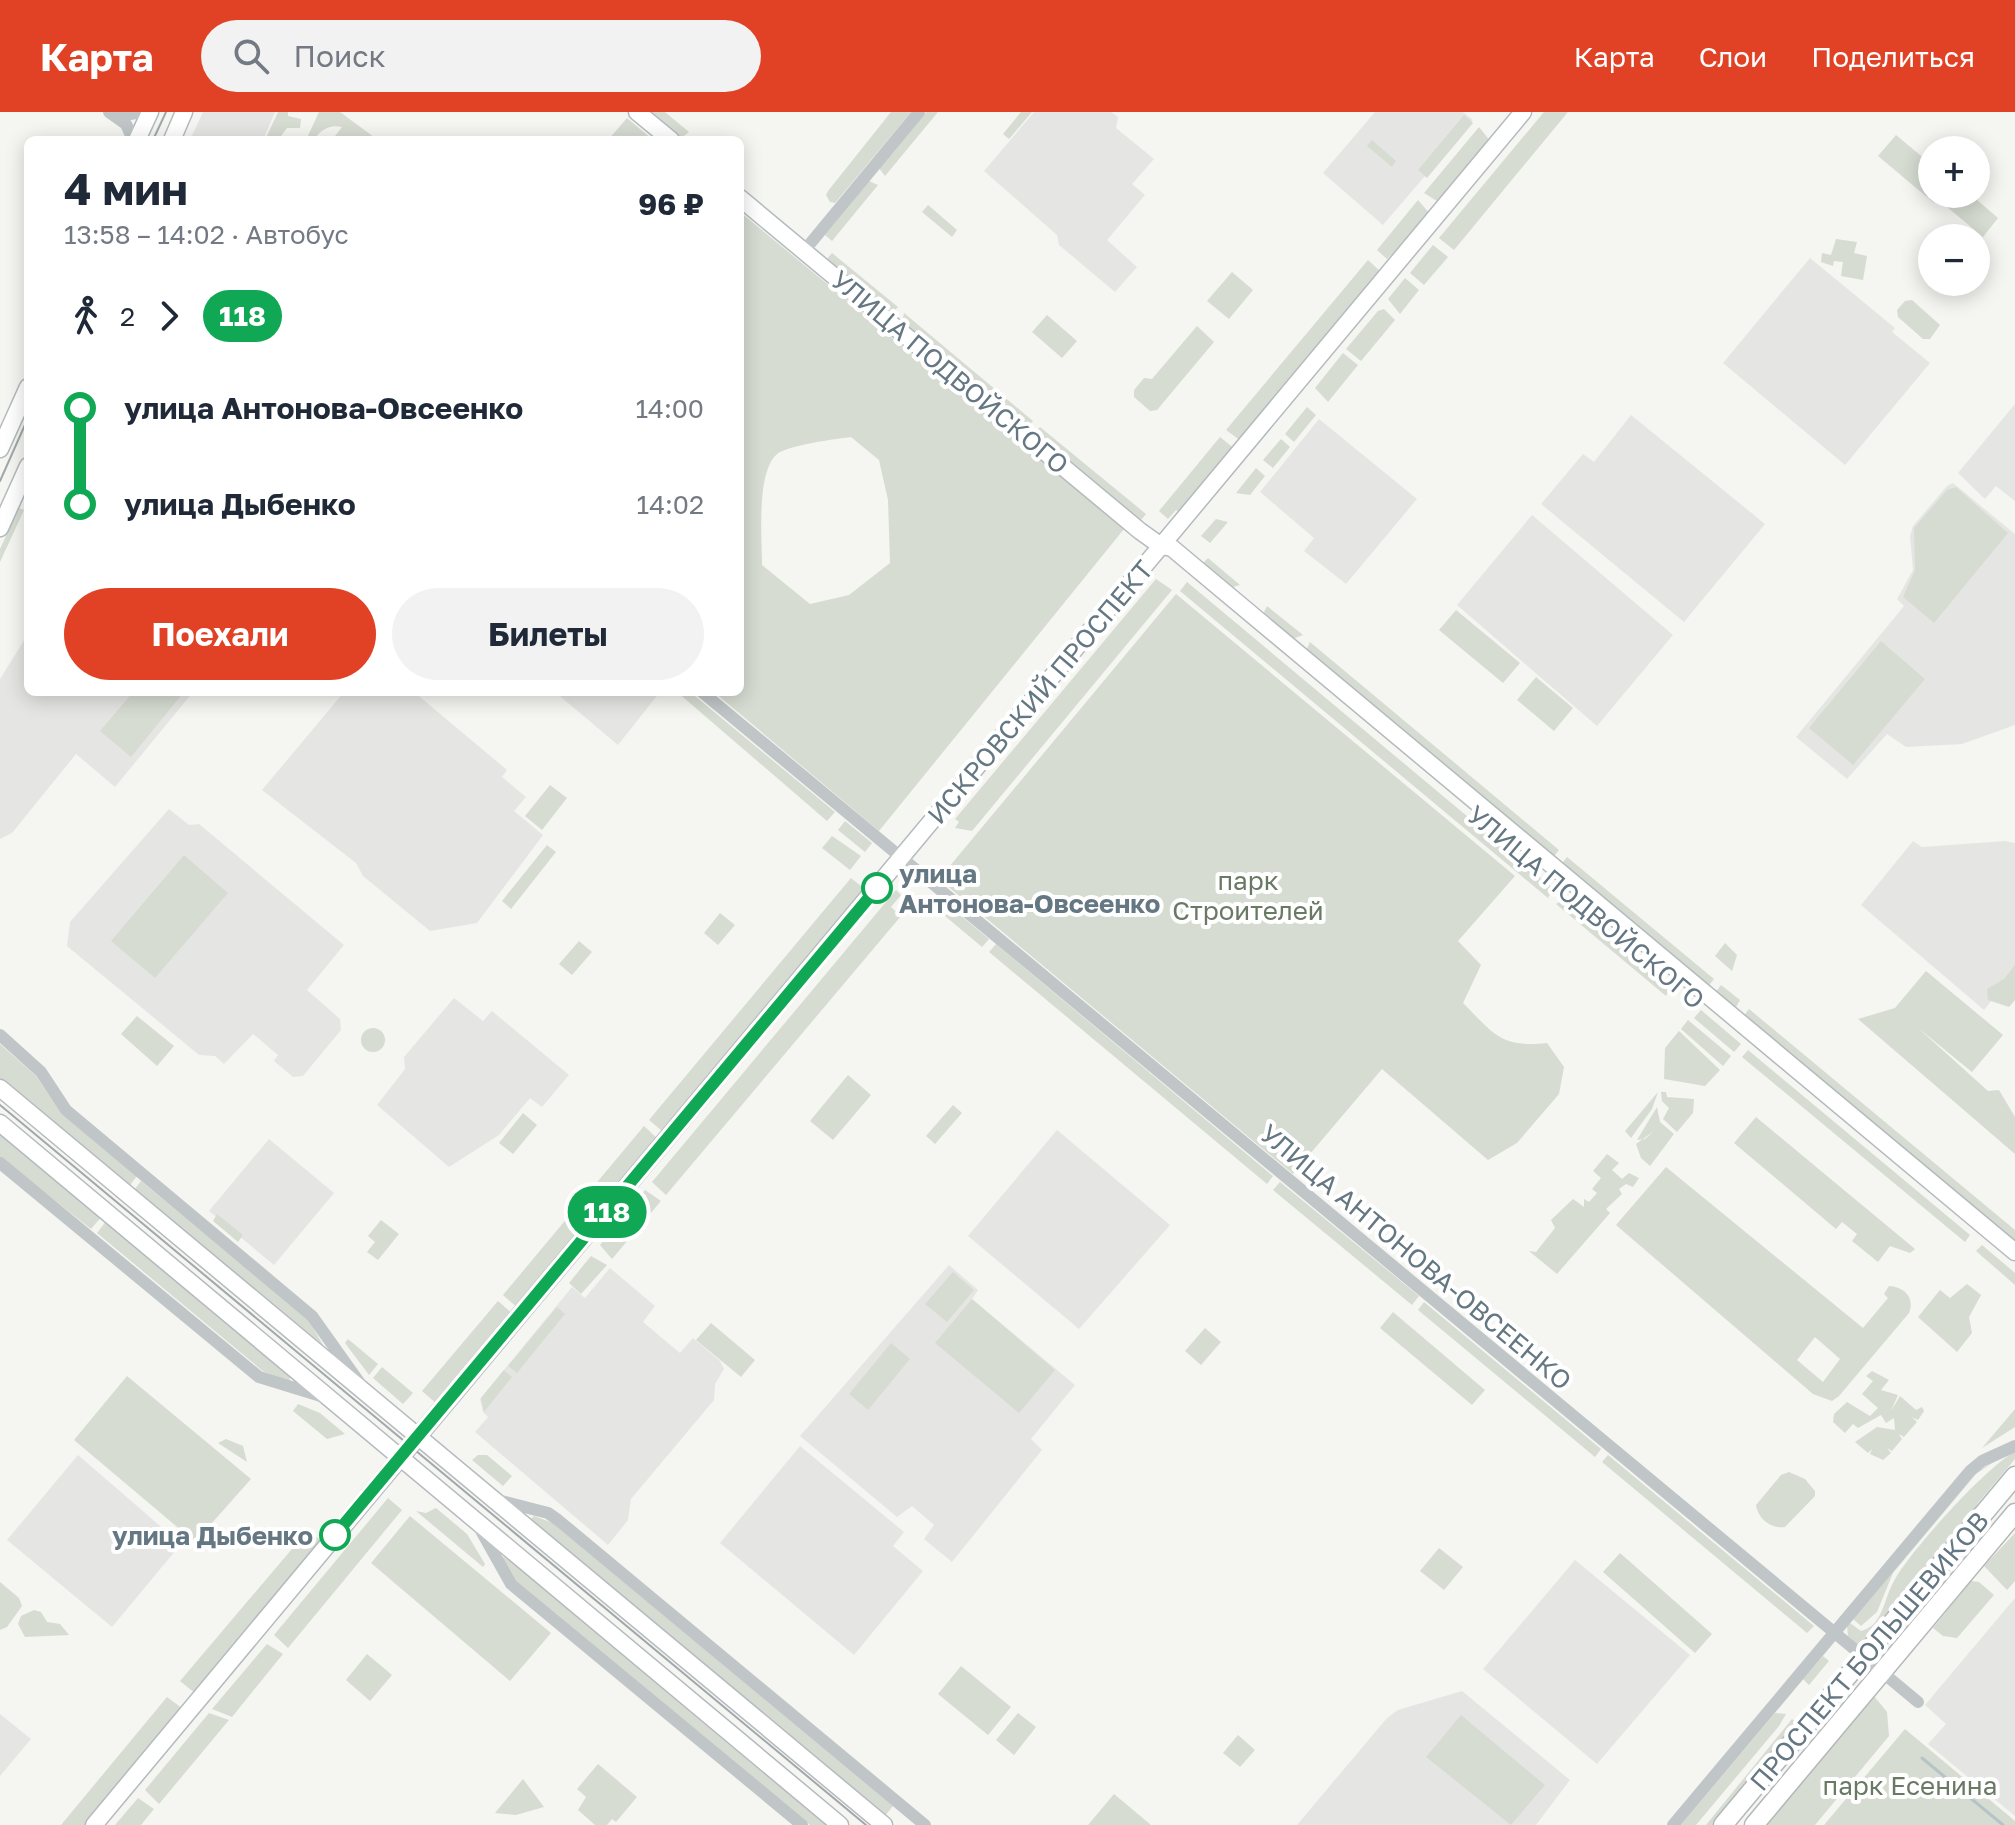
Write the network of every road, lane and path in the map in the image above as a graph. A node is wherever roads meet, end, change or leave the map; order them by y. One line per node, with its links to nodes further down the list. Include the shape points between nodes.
1 (147, 112): 7 (street); 9 (street)
2 (184, 112): 10 (street)
3 (637, 112): 11 (street)
4 (919, 112): 13 (street)
5 (1523, 112): 18 (street, ИСКРОВСКИЙ ПРОСПЕКТ)
6 (1537, 112): 18 (street, ИСКРОВСКИЙ ПРОСПЕКТ)
7 (113, 114): 8 (street)
8 (133, 136)
9 (137, 136)
10 (174, 136)
11 (666, 136)
12 (744, 201): 13 (street, УЛИЦА ПОДВОЙСКОГО)
13 (804, 251): 18 (street, УЛИЦА ПОДВОЙСКОГО)
14 (24, 396): 15 (street)
15 (0, 449)
16 (24, 475): 17 (street)
17 (0, 528)
18 (1166, 550): 20 (street, ИСКРОВСКИЙ ПРОСПЕКТ); 25 (street, УЛИЦА ПОДВОЙСКОГО); 26 (street, УЛИЦА ПОДВОЙСКОГО)
19 (707, 696): 20 (street, УЛИЦА АНТОНОВА-ОВСЕЕНКО)
20 (906, 861): 29 (street, ИСКРОВСКИЙ ПРОСПЕКТ); 36 (street, УЛИЦА АНТОНОВА-ОВСЕЕНКО)
21 (0, 1035): 27 (street, via 41,1072 66,1110 312,1316)
22 (0, 1088): 27 (street)
23 (0, 1123): 28 (street)
24 (0, 1163): 28 (street, via 259,1377)
25 (2015, 1252)
26 (2015, 1265)
27 (365, 1391): 29 (street)
28 (328, 1398): 31 (street)
29 (424, 1439): 31 (street, ИСКРОВСКИЙ ПРОСПЕКТ); 33 (street)
30 (2015, 1446): 36 (street, via 1975,1466)
31 (404, 1462): 35 (street); 40 (street, ИСКРОВСКИЙ ПРОСПЕКТ); 41 (street, ИСКРОВСКИЙ ПРОСПЕКТ)
32 (2015, 1476): 37 (main road, ПРОСПЕКТ БОЛЬШЕВИКОВ)
33 (497, 1500): 44 (street); 45 (street, via 558,1520)
34 (2015, 1513): 38 (main road, ПРОСПЕКТ БОЛЬШЕВИКОВ)
35 (476, 1521): 42 (street, via 511,1584); 43 (street)
36 (1833, 1633): 37 (street, УЛИЦА АНТОНОВА-ОВСЕЕНКО); 46 (street)
37 (1863, 1658): 38 (street, УЛИЦА АНТОНОВА-ОВСЕЕНКО); 47 (main road, ПРОСПЕКТ БОЛЬШЕВИКОВ)
38 (1881, 1673): 39 (street, УЛИЦА АНТОНОВА-ОВСЕЕНКО); 48 (main road, ПРОСПЕКТ БОЛЬШЕВИКОВ)
39 (1918, 1702)
40 (94, 1825)
41 (107, 1825)
42 (802, 1825)
43 (840, 1825)
44 (884, 1825)
45 (925, 1825)
46 (1673, 1825)
47 (1723, 1825)
48 (1754, 1825)

